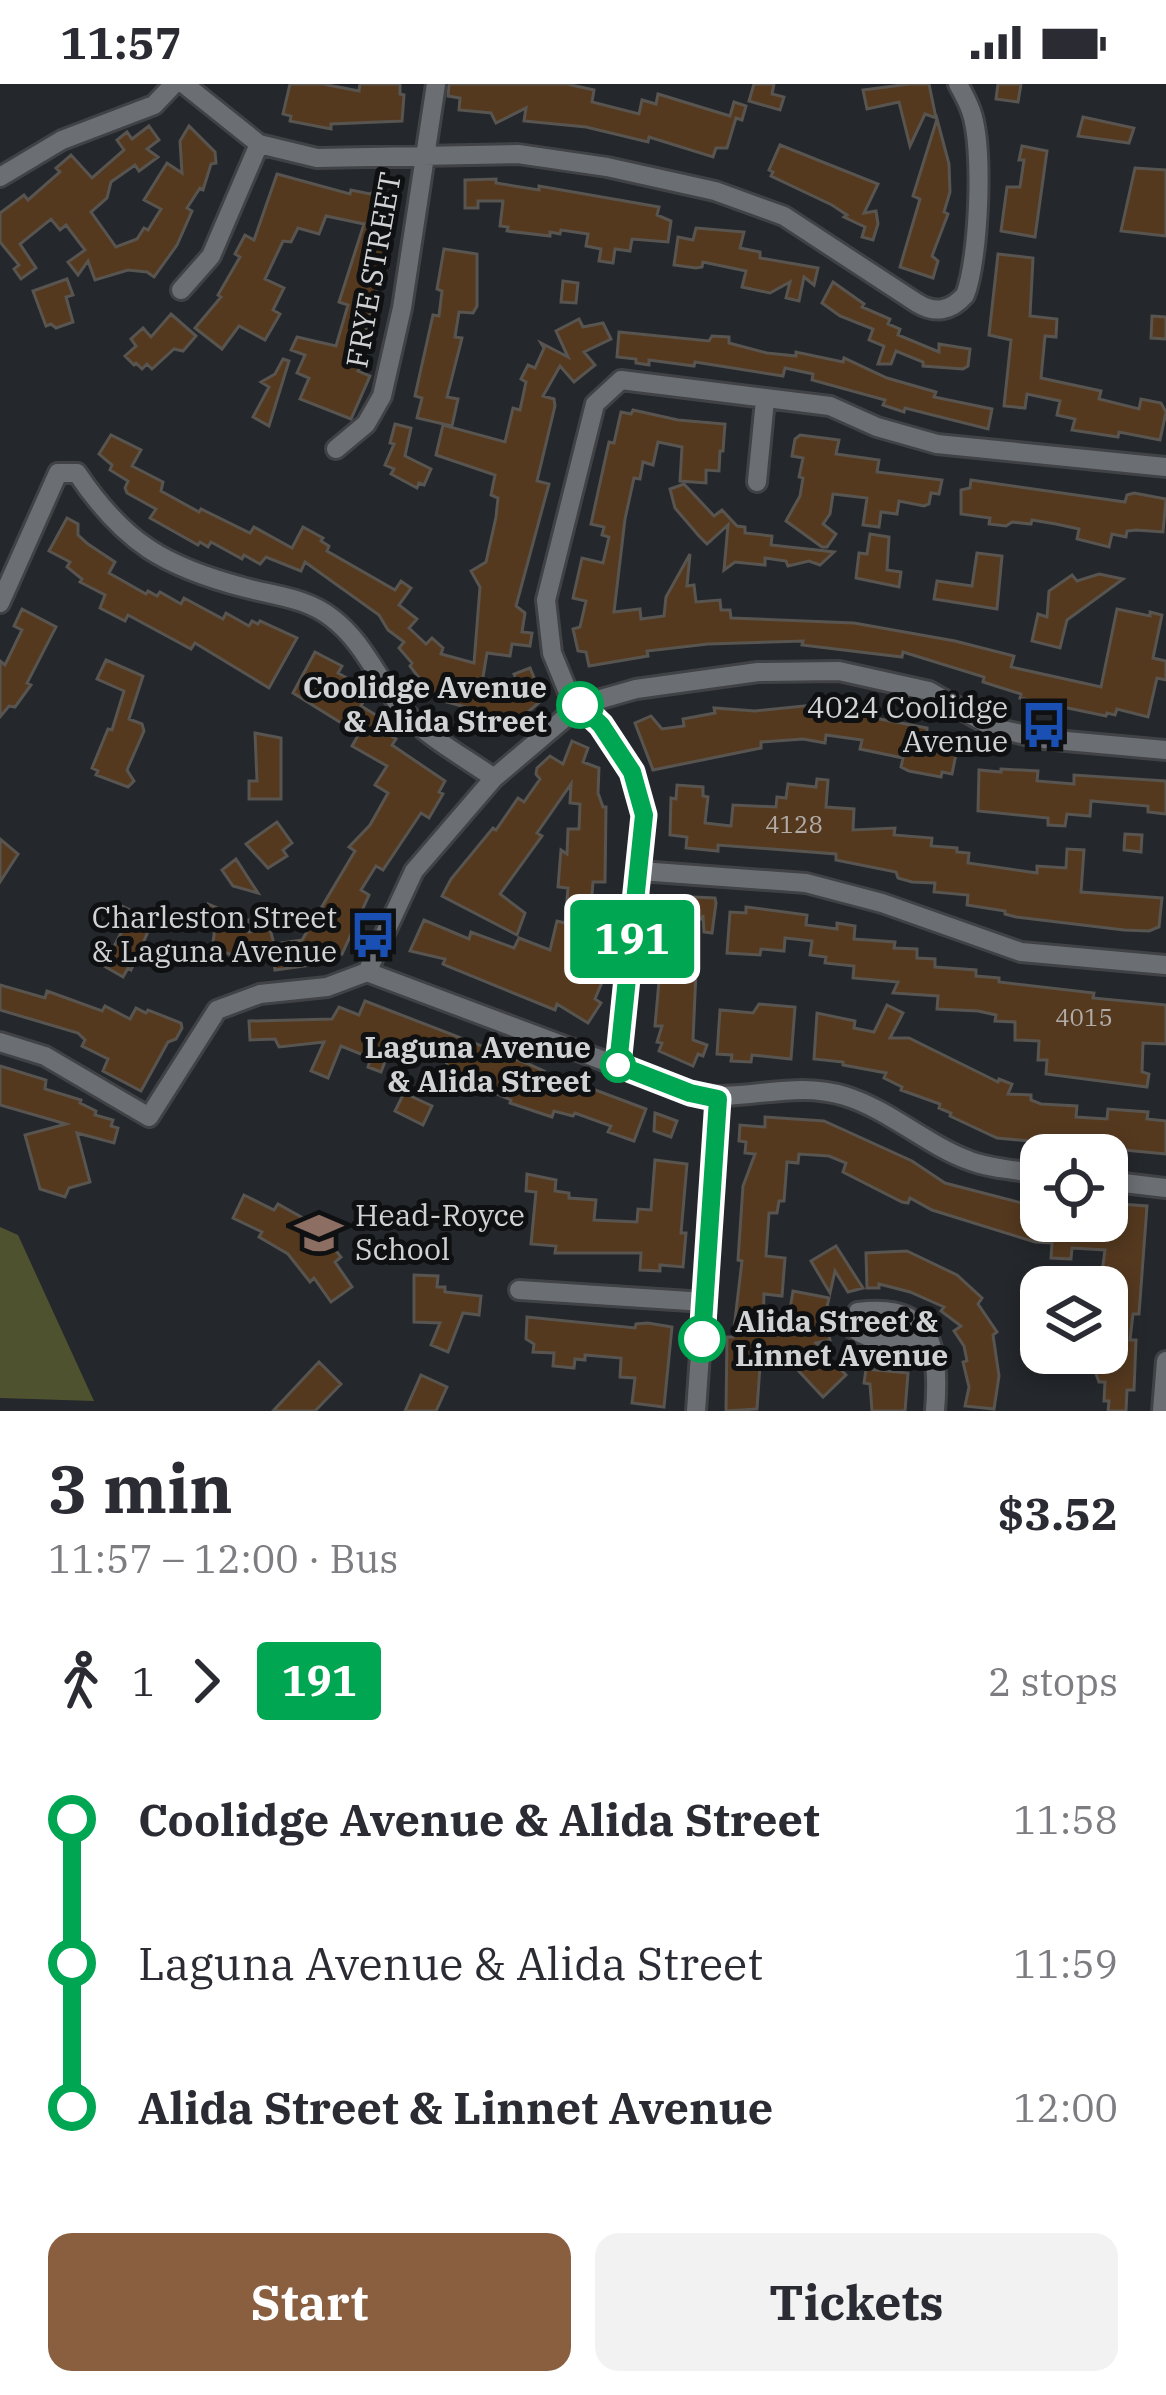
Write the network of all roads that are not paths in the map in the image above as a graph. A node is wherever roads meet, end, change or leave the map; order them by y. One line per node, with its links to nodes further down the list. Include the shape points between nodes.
1 (179, 84): 4 (street); 6 (street, via 154,104 62,140)
2 (436, 84): 5 (street, FRYE STREET)
3 (958, 84): 5 (street, via 973,114 976,221 969,285 948,309 926,309 784,216 715,190 518,154)
4 (259, 144): 5 (street, via 317,158); 7 (street, via 211,256)
5 (424, 158): 9 (street, FRYE STREET, via 382,396 366,424)
6 (0, 177)
7 (181, 290)
8 (765, 400): 10 (street, via 830,406 937,444); 11 (street); 13 (street, via 621,380 595,404 546,600 553,653)
9 (336, 449)
10 (1166, 467)
11 (757, 482)
12 (0, 603): 15 (street, via 58,473 77,472 129,537 179,568 330,615 364,649 406,714)
13 (580, 705): 14 (street, via 758,672 839,671 929,691 994,728); 15 (street); 16 (street, via 632,772 644,815)
14 (1166, 750)
15 (494, 778): 18 (street, via 414,871)
16 (640, 871): 17 (street, via 806,883 1021,952); 20 (street)
17 (1166, 965)
18 (368, 972): 19 (street, via 217,1010 149,1117 45,1056); 20 (street)
19 (0, 1042)
20 (618, 1065): 21 (street)
21 (718, 1099): 22 (street, via 795,1088 842,1094 969,1161); 26 (street)
22 (1020, 1170)
23 (1128, 1183): 24 (street)
24 (1166, 1188)
25 (519, 1290): 26 (street)
26 (705, 1302): 29 (street)
27 (930, 1341): 30 (street, via 939,1364)
28 (1166, 1361): 31 (street)
29 (696, 1411)
30 (935, 1411)
31 (1162, 1411)

